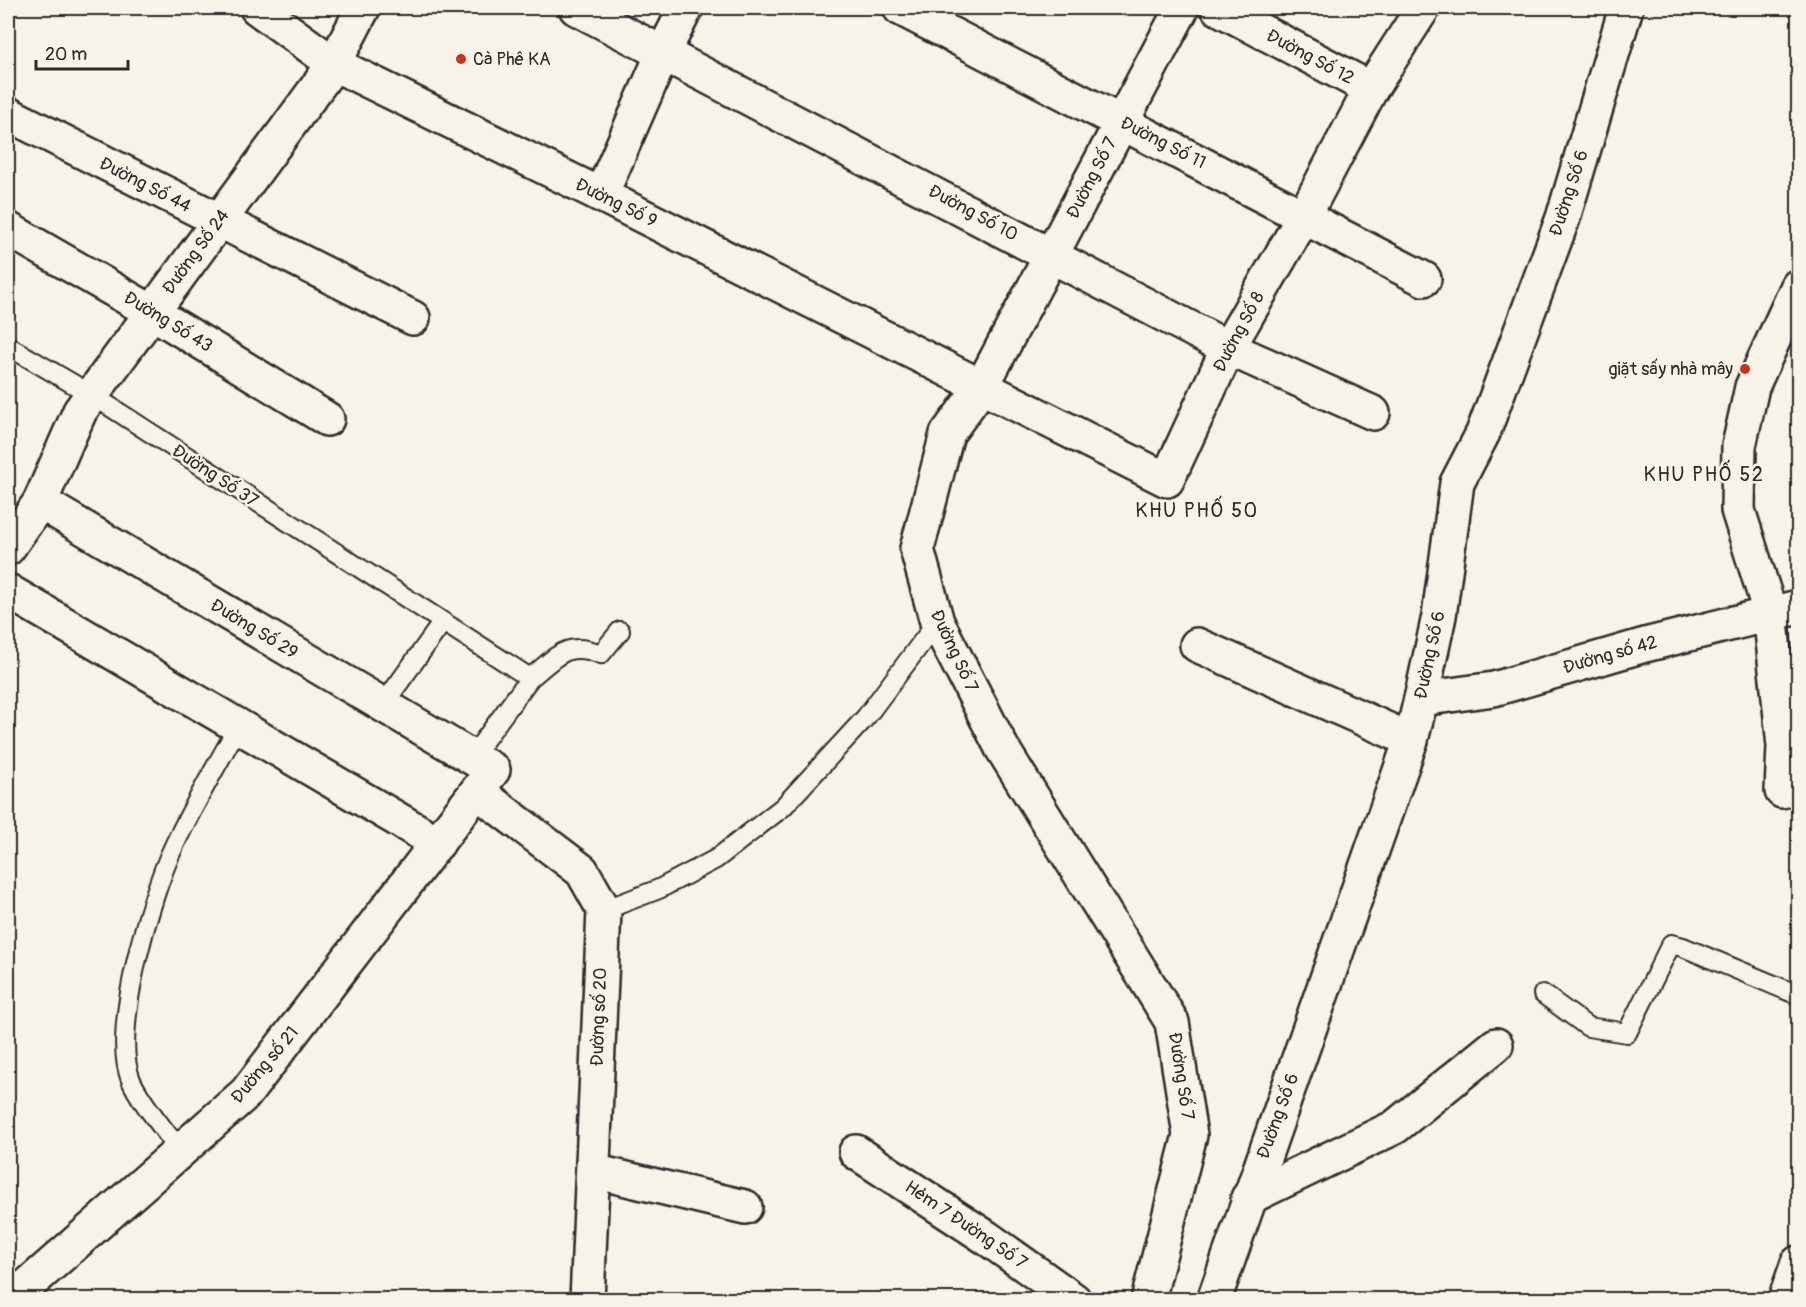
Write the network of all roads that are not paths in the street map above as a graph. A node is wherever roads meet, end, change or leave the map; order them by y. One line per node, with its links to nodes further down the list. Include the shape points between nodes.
1 (257, 8): 11 (street, Đường Số 9)
2 (363, 8): 11 (street, Đường Số 24)
3 (576, 8): 10 (street, Đường Số 10)
4 (686, 8): 10 (street)
5 (900, 8): 14 (street, Đường Số 11)
6 (1182, 8): 14 (street, Đường Số 7)
7 (1218, 8): 12 (street, Đường Số 12)
8 (1424, 8): 12 (street, Đường Số 8)
9 (1626, 8): 39 (street, Đường Số 6, via 1563,218 1483,433 1457,483 1439,616)
10 (664, 51): 15 (street); 19 (street, Đường Số 10)
11 (334, 64): 15 (street, Đường Số 9); 17 (street, Đường Số 24)
12 (1371, 89): 16 (street, Đường Số 8)
13 (8, 114): 17 (street, Đường Số 44)
14 (1121, 121): 16 (street, Đường Số 11); 19 (street, Đường Số 7)
15 (601, 195): 26 (street, Đường Số 9)
16 (1305, 216): 20 (street, Đường Số 11); 25 (street, Đường Số 8)
17 (218, 222): 22 (street, Đường Số 24); 23 (street, Đường Số 44)
18 (8, 230): 22 (street, Đường Số 43)
19 (1052, 255): 25 (street, Đường Số 10); 26 (street, Đường Số 7)
20 (1425, 279)
21 (1798, 286): 33 (street, via 1752,387 1739,447 1738,510)
22 (152, 312): 27 (street, Đường Số 24); 29 (street, Đường Số 43)
23 (414, 318)
24 (8, 346): 27 (lane, Đường Số 37)
25 (1228, 348): 26 (street, Đường Số 8, via 1167,480); 28 (street, Đường Số 10)
26 (982, 386): 34 (street, Đường Số 7, via 947,434 917,549)
27 (92, 396): 30 (street, Đường Số 24, via 80,411); 35 (lane, Đường Số 37)
28 (1373, 413)
29 (327, 419)
30 (40, 502): 31 (street); 40 (street, Đường Số 29)
31 (8, 548)
32 (8, 591): 41 (street)
33 (1784, 610): 39 (street, Đường số 42, via 1494,689); 44 (street)
34 (938, 622): 47 (lane, via 866,717 783,807 717,859 659,889); 60 (street, Đường Số 7, via 1002,748 1172,1022 1190,1134)
35 (442, 623): 38 (lane, Đường Số 37); 40 (lane)
36 (620, 630): 38 (lane, via 601,654 586,648 560,651)
37 (1197, 645): 42 (street)
38 (530, 678): 43 (lane)
39 (1421, 699): 42 (street, Đường Số 6)
40 (383, 705): 43 (street, Đường Số 29)
41 (238, 726): 46 (street); 51 (lane, via 173,847 130,989 125,1057 131,1080)
42 (1411, 740): 54 (street, Đường Số 6)
43 (472, 757): 45 (street, Đường Số 29, via 493,770)
44 (1782, 791)
45 (478, 792): 46 (street, Đường số 21); 47 (street, via 582,871)
46 (438, 843): 51 (street, Đường số 21, via 246,1093)
47 (604, 910): 53 (street, Đường số 20)
48 (1543, 994): 49 (lane, via 1588,1027 1627,1033 1671,945)
49 (1798, 995)
50 (1496, 1045): 54 (street, via 1395,1126)
51 (180, 1151): 57 (street, Đường số 21)
52 (856, 1152): 59 (street, Hẻm 7 Đường Số 7)
53 (592, 1171): 55 (street); 58 (street, Đường số 20)
54 (1248, 1198): 61 (street, Đường Số 6)
55 (745, 1207)
56 (1798, 1263): 62 (street)
57 (11, 1299)
58 (587, 1299)
59 (1074, 1299)
60 (1148, 1299)
61 (1214, 1299)
62 (1785, 1299)

